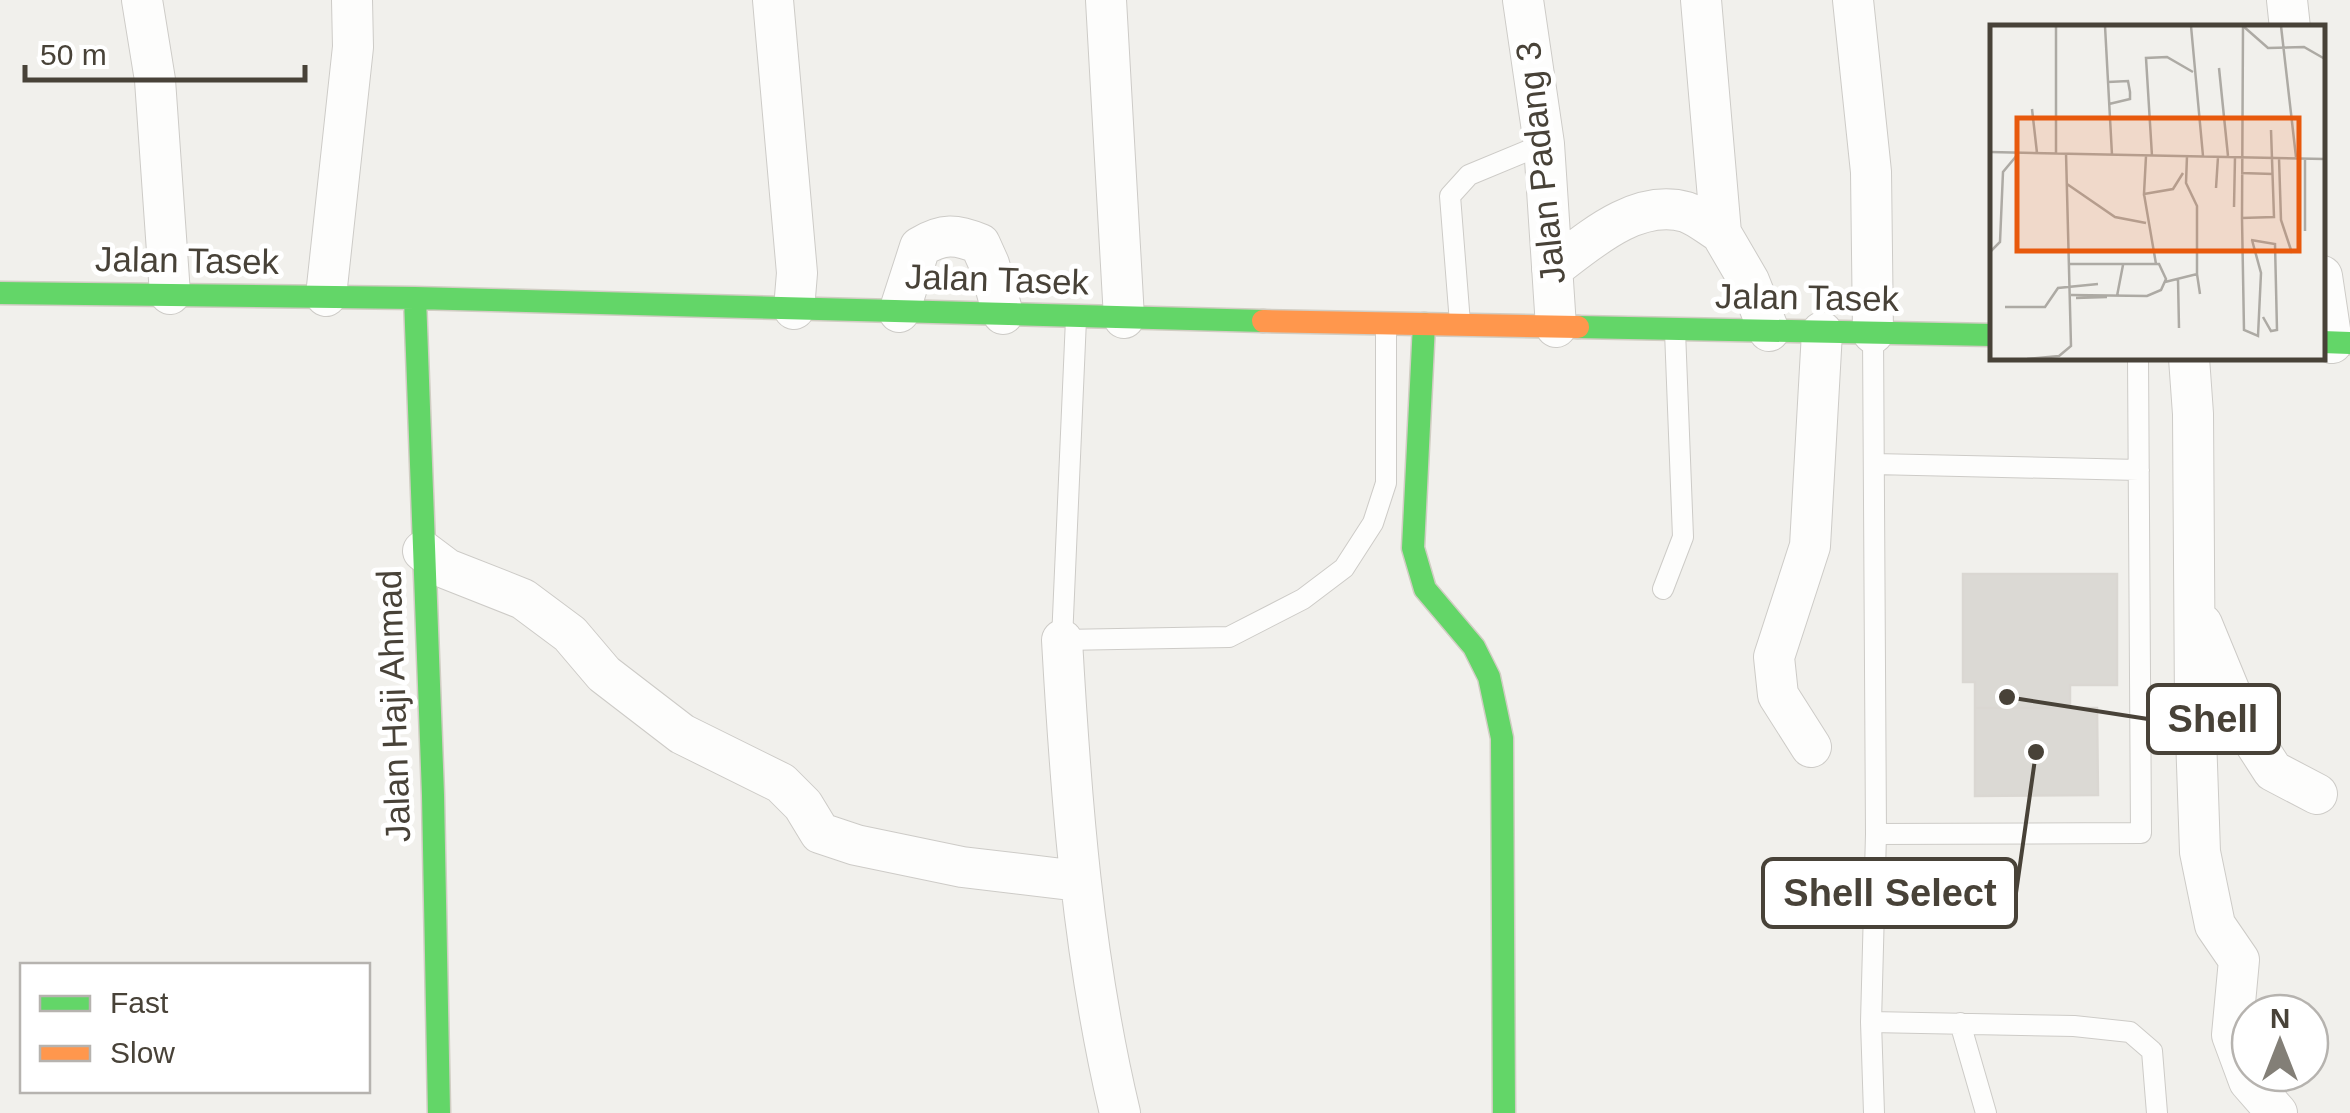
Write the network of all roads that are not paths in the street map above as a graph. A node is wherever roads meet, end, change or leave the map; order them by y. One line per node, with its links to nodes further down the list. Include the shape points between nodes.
1 (142, 0): 14 (street, via 155,80)
2 (352, 0): 15 (street, via 353,47)
3 (773, 0): 18 (street, via 797,274)
4 (1523, 0): 10 (street, Jalan Padang 3)
5 (1701, 0): 11 (street)
6 (1854, 0): 30 (street, via 1871,172)
7 (2287, 0): 9 (street)
8 (1115, 4): 22 (street)
9 (2290, 25)
10 (1544, 144): 12 (street, Jalan Padang 3); 25 (lane, via 1469,175 1450,196)
11 (1721, 233): 12 (street, via 1686,212 1645,212 1605,229); 28 (street)
12 (1552, 269): 26 (street, Jalan Padang 3)
13 (2325, 291): 32 (street)
14 (170, 294): 15 (main road, Jalan Tasek); 16 (main road, Jalan Tasek)
15 (326, 296): 17 (main road, Jalan Tasek)
16 (4, 298)
17 (415, 298): 18 (main road, Jalan Tasek); 37 (main road, Jalan Haji Ahmad)
18 (794, 309): 19 (main road, Jalan Tasek)
19 (899, 312): 20 (main road, Jalan Tasek); 20 (street, via 920,247 939,235 959,235 980,244)
20 (1003, 314): 21 (main road, Jalan Tasek)
21 (1076, 317): 22 (main road, Jalan Tasek); 40 (lane)
22 (1124, 318): 23 (main road, Jalan Tasek)
23 (1386, 323): 24 (main road, Jalan Tasek); 40 (lane, via 1386,484 1373,523 1344,568 1304,599 1228,637)
24 (1424, 324): 25 (main road, Jalan Tasek); 49 (main road, via 1413,548 1426,588 1474,647 1489,678 1502,738)
25 (1460, 325): 26 (main road, Jalan Tasek)
26 (1556, 326): 27 (main road, Jalan Tasek)
27 (1674, 329): 28 (main road, Jalan Tasek); 38 (lane, via 1683,537)
28 (1768, 331): 29 (main road, Jalan Tasek)
29 (1822, 332): 30 (main road, Jalan Tasek); 41 (street, via 1810,546 1774,657 1778,695)
30 (1873, 333): 31 (main road, Jalan Tasek); 35 (lane)
31 (1990, 335)
32 (2335, 343)
33 (2138, 360): 36 (lane)
34 (2189, 360): 39 (street)
35 (1874, 464): 36 (lane); 43 (lane)
36 (2139, 470): 43 (lane, via 2141,832)
37 (423, 552): 44 (street, via 447,569 522,599 682,734 782,783 820,832 962,866); 47 (main road, Jalan Haji Ahmad)
38 (1663, 589)
39 (2195, 606): 42 (street, via 2244,726 2273,772); 53 (street, via 2200,852 2215,924 2238,960 2232,1034 2248,1081)
40 (1062, 640): 44 (street)
41 (1811, 747)
42 (2317, 794)
43 (1876, 834): 45 (lane)
44 (1079, 881): 48 (street)
45 (1871, 1022): 46 (lane); 50 (lane)
46 (1960, 1024): 51 (lane); 52 (lane, via 2130,1032 2152,1051)
47 (439, 1113)
48 (1120, 1113)
49 (1504, 1113)
50 (1874, 1113)
51 (1986, 1113)
52 (2157, 1113)
53 (2278, 1113)

